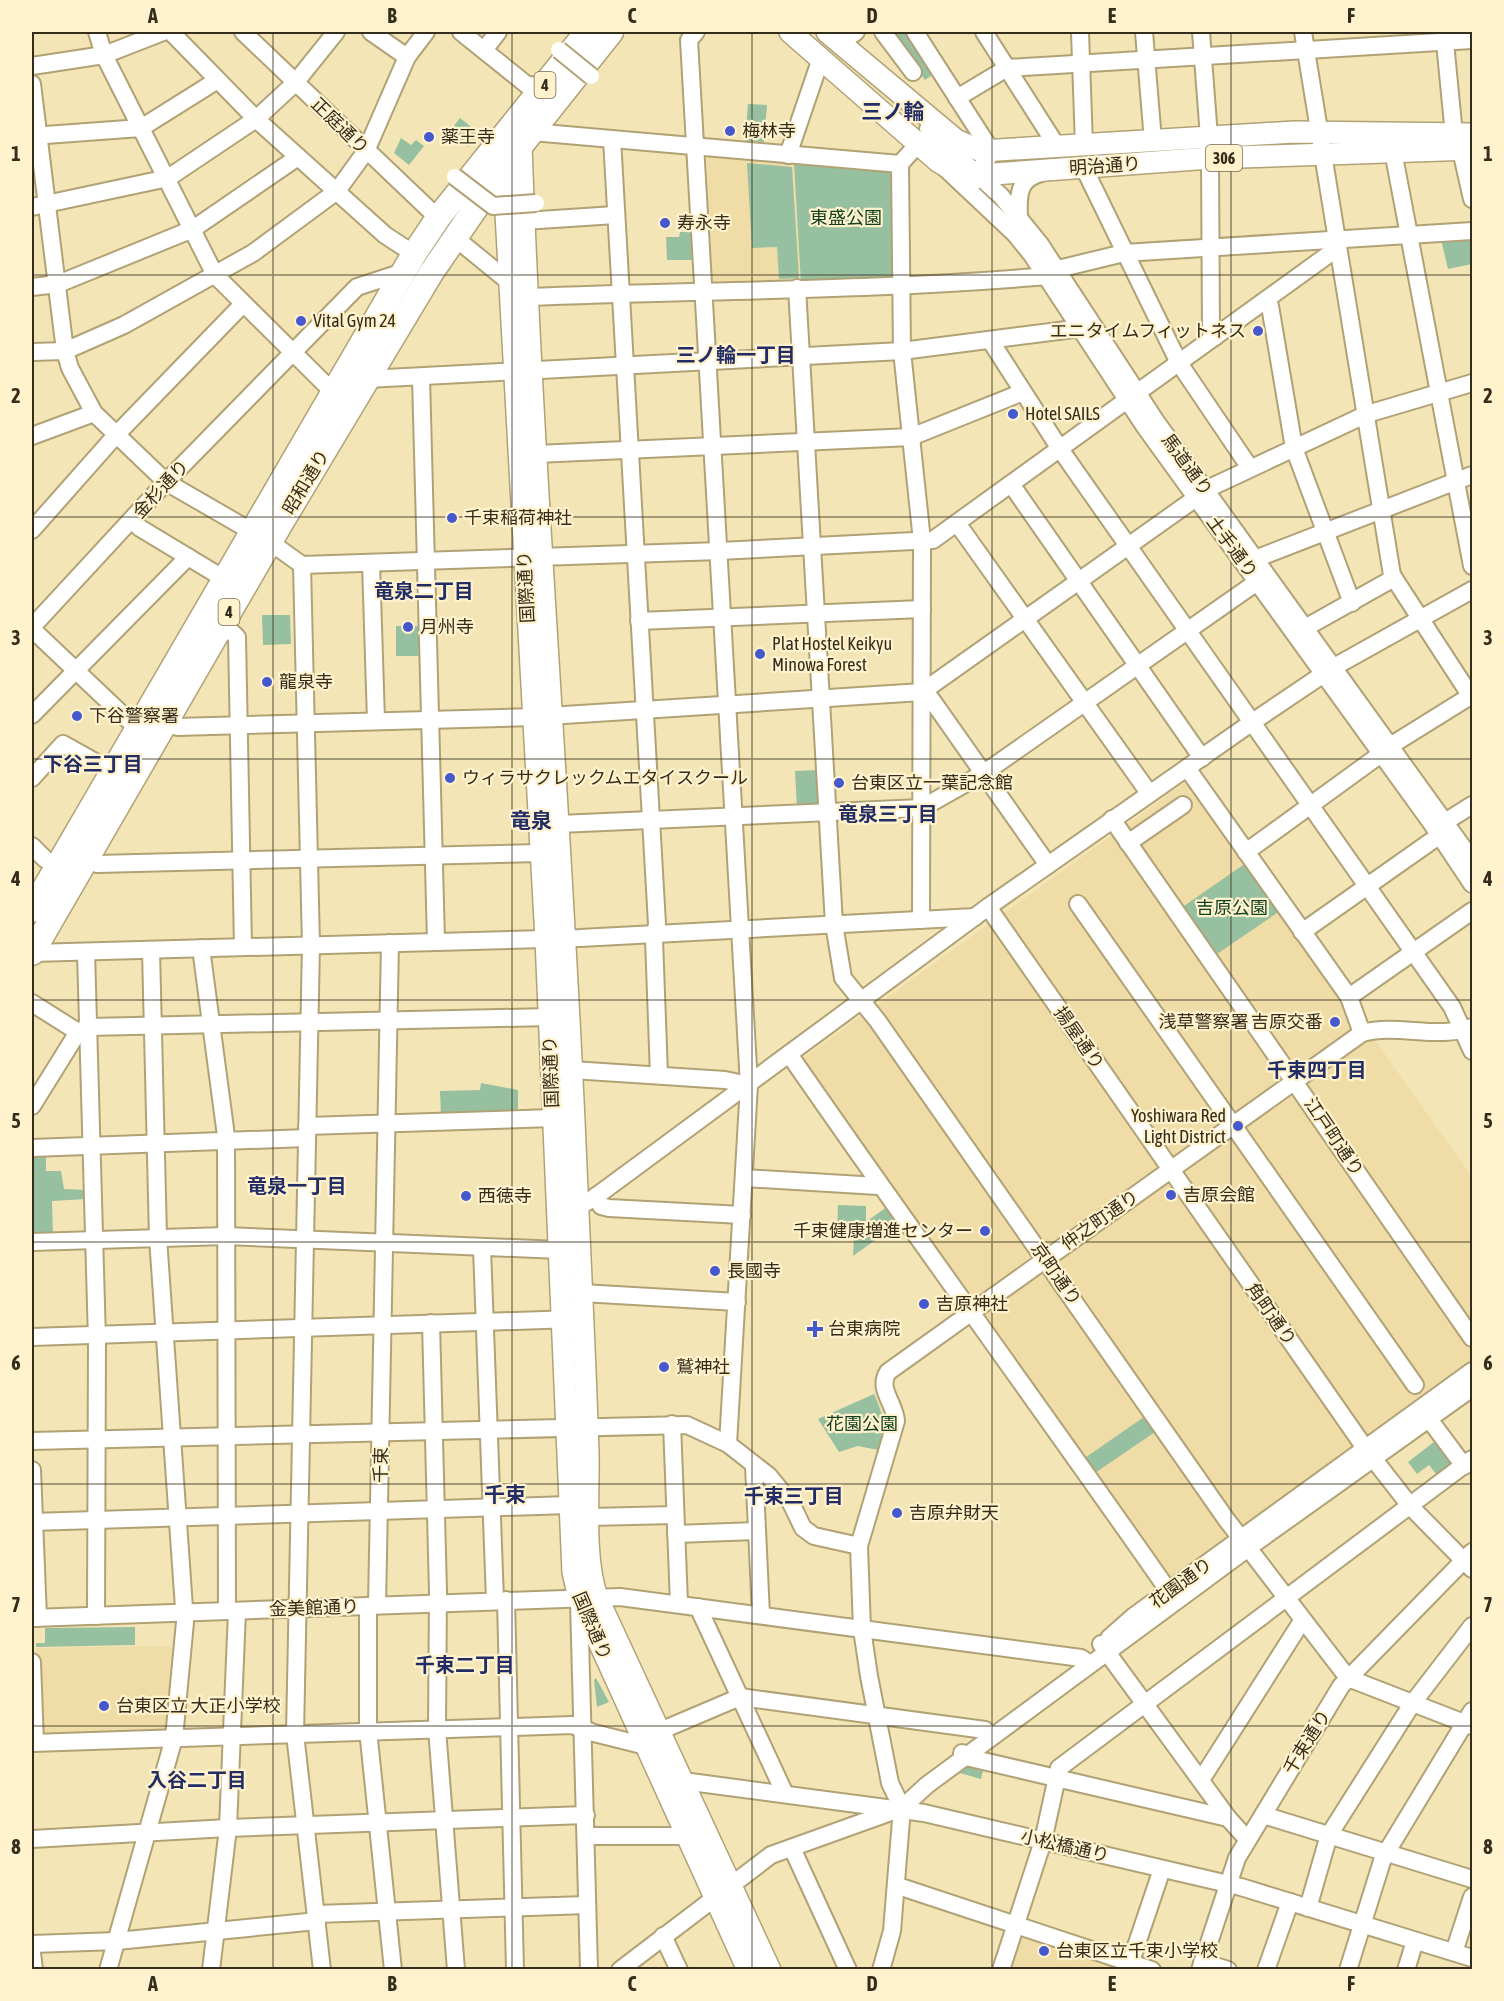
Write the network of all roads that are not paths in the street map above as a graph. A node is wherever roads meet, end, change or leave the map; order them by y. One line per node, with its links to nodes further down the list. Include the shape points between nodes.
1 (97, 32): 27 (street)
2 (163, 32): 27 (street)
3 (171, 32): 37 (street)
4 (243, 32): 38 (street, 正庭通り)
5 (336, 32): 38 (street)
6 (371, 32): 29 (street)
7 (426, 32): 29 (street)
8 (461, 32): 24 (street)
9 (498, 32): 24 (street)
10 (587, 32): 41 (highway, 昭和通り / 4)
11 (611, 32): 48 (highway, 昭和通り / 4)
12 (696, 32): 53 (street, via 689,40)
13 (790, 32): 31 (main road, 明治通り / 306)
14 (883, 32): 35 (street)
15 (915, 32): 42 (street)
16 (984, 32): 34 (street)
17 (1080, 32): 32 (street)
18 (1144, 32): 30 (street)
19 (1201, 32): 28 (street)
20 (1303, 32): 26 (street)
21 (841, 35): 40 (main road, 明治通り / 306)
22 (1444, 37): 23 (street); 26 (street); 51 (street)
23 (1473, 40)
24 (484, 50): 41 (street, via 527,85)
25 (559, 50): 36 (street, bridge)
26 (1306, 50): 28 (street); 45 (street)
27 (104, 55): 33 (street); 44 (street)
28 (1203, 55): 30 (street); 47 (street)
29 (407, 57): 56 (street)
30 (1146, 59): 32 (street); 50 (street)
31 (820, 61): 52 (main road, 明治通り / 306); 60 (street)
32 (1082, 64): 34 (street); 54 (street)
33 (32, 66)
34 (1007, 68): 42 (street); 55 (street)
35 (913, 72)
36 (591, 76)
37 (216, 81): 43 (street); 44 (street)
38 (296, 83): 43 (street); 56 (street, 正庭通り)
39 (32, 84): 46 (street)
40 (888, 84): 58 (main road, 明治通り / 306, via 956,140); 68 (street, 馬道通り, via 904,106)
41 (544, 86): 48 (highway, 昭和通り / 4)
42 (957, 98): 58 (street)
43 (256, 119): 61 (street); 70 (street)
44 (141, 128): 46 (street); 70 (street)
45 (1320, 132): 47 (main road, 明治通り / 306); 51 (main road, 明治通り / 306); 59 (street)
46 (34, 135): 73 (street)
47 (1209, 137): 50 (main road, 明治通り / 306)
48 (518, 138): 49 (street); 65 (highway, 昭和通り / 4); 74 (main road, 国際通り); 77 (highway, 昭和通り / 4)
49 (612, 139): 53 (street); 75 (street)
50 (1153, 141): 54 (main road, 明治通り / 306)
51 (1465, 142): 57 (main road, 明治通り / 306); 72 (street)
52 (918, 144): 63 (main road, 明治通り / 306); 64 (street)
53 (695, 146): 60 (street); 95 (street)
54 (1084, 146): 55 (main road, 明治通り / 306)
55 (1058, 148): 58 (main road, 明治通り / 306)
56 (366, 151): 71 (street); 77 (street, 正庭通り)
57 (1393, 151): 59 (main road, 明治通り / 306); 81 (street)
58 (992, 152): 68 (street)
59 (1324, 153): 62 (main road, 明治通り / 306); 83 (street)
60 (788, 154): 64 (street)
61 (298, 157): 71 (street); 78 (street)
62 (1210, 158): 66 (main road, 明治通り / 306); 84 (street)
63 (939, 162): 68 (main road, 明治通り / 306, via 956,172); 80 (street)
64 (900, 164): 93 (street)
65 (503, 168): 82 (highway, 昭和通り / 4); 90 (main road, 国際通り)
66 (1084, 168): 67 (main road, 明治通り / 306); 85 (street)
67 (1054, 170): 68 (main road, 明治通り / 306); 76 (street, via 1033,175 1024,182 1018,193)
68 (976, 174): 76 (street, 馬道通り); 80 (street, via 976,191)
69 (457, 175): 74 (street, bridge, via 491,211)
70 (168, 178): 73 (street); 78 (street)
71 (337, 191): 86 (street, via 385,235); 89 (street, via 282,234)
72 (1473, 199)
73 (39, 206): 91 (street)
74 (533, 211): 75 (street); 97 (main road, 国際通り)
75 (615, 215): 96 (street)
76 (1019, 216): 87 (street, 馬道通り)
77 (438, 218): 86 (highway, 昭和通り / 4)
78 (193, 229): 89 (street); 91 (street)
79 (1473, 231): 81 (street)
80 (1015, 234): 87 (street)
81 (1409, 235): 83 (street); 117 (street)
82 (454, 237): 88 (highway, 昭和通り / 4); 90 (street)
83 (1337, 240): 84 (street); 98 (street, via 1332,252); 120 (street)
84 (1210, 247): 85 (street); 101 (street, via 1211,332)
85 (1124, 252): 87 (street); 109 (street)
86 (405, 269): 88 (street, 金杉通り); 106 (street, 金杉通り, via 358,295); 115 (highway, 昭和通り / 4)
87 (1053, 272): 93 (street); 100 (street); 118 (street, 馬道通り)
88 (431, 273): 113 (highway, 昭和通り / 4)
89 (215, 275): 99 (street); 103 (street, via 124,325)
90 (508, 281): 111 (main road, 国際通り)
91 (58, 284): 92 (street); 103 (street)
92 (32, 287)
93 (901, 287): 94 (street); 104 (street)
94 (797, 288): 95 (street); 107 (street, 京町通り)
95 (703, 290): 96 (street); 108 (street)
96 (619, 293): 97 (street); 110 (street)
97 (528, 297): 111 (main road, 国際通り)
98 (1266, 301): 101 (street); 126 (street)
99 (243, 304): 106 (street); 121 (street)
100 (1082, 328): 102 (street); 118 (street)
101 (1215, 338): 109 (street)
102 (990, 340): 104 (street); 116 (street)
103 (65, 351): 105 (street); 119 (street, via 69,368)
104 (902, 351): 107 (street); 123 (street)
105 (32, 352)
106 (293, 352): 115 (street); 132 (street, 金杉通り)
107 (801, 357): 108 (street); 124 (street, 京町通り)
108 (707, 362): 110 (street); 125 (street)
109 (1179, 363): 118 (street); 130 (street)
110 (624, 366): 111 (street); 127 (street)
111 (523, 372): 112 (street); 129 (main road, 国際通り); 148 (main road, 国際通り)
112 (422, 377): 113 (street); 150 (street)
113 (367, 379): 141 (highway, 昭和通り / 4)
114 (1473, 383): 117 (street)
115 (333, 392): 141 (highway, 昭和通り / 4)
116 (1023, 392): 123 (street); 128 (street)
117 (1438, 393): 120 (street); 133 (street)
118 (1133, 396): 128 (street); 135 (street, 馬道通り)
119 (94, 413): 121 (street); 122 (street)
120 (1366, 414): 126 (street); 136 (street)
121 (116, 435): 132 (street); 139 (street)
122 (32, 436)
123 (911, 437): 124 (street); 142 (street)
124 (806, 440): 125 (street); 144 (street, 京町通り)
125 (713, 445): 127 (street); 145 (street)
126 (1294, 448): 130 (street); 140 (street)
127 (629, 449): 129 (street); 146 (street)
128 (1060, 449): 134 (street); 143 (street)
129 (536, 454): 148 (main road, 国際通り)
130 (1250, 468): 135 (street)
131 (1473, 476): 133 (street)
132 (166, 482): 137 (street, 金杉通り); 141 (street)
133 (1455, 482): 136 (street); 153 (street)
134 (1011, 484): 138 (street); 156 (street)
135 (1201, 494): 143 (street); 149 (street, 馬道通り); 157 (street, 土手通り)
136 (1382, 510): 140 (street); 154 (street)
137 (132, 520): 147 (street); 167 (street, 金杉通り)
138 (957, 522): 142 (street, via 933,540); 163 (street)
139 (32, 530)
140 (1326, 532): 149 (street); 159 (street)
141 (261, 537): 152 (street); 155 (highway, 昭和通り / 4); 166 (highway, 昭和通り / 4)
142 (922, 541): 144 (street); 160 (street)
143 (1128, 545): 156 (street); 169 (street)
144 (811, 546): 145 (street); 161 (street, 京町通り)
145 (720, 550): 146 (street); 162 (street)
146 (636, 552): 148 (street); 165 (street)
147 (188, 557): 155 (street); 171 (street)
148 (534, 557): 150 (street); 180 (main road, 国際通り)
149 (1255, 559): 168 (street, 馬道通り)
150 (425, 561): 151 (street); 181 (street)
151 (371, 563): 152 (street); 183 (street)
152 (302, 565): 184 (street)
153 (1473, 566)
154 (1394, 578): 159 (street); 164 (street)
155 (226, 580): 187 (highway, 昭和通り / 4)
156 (1079, 580): 163 (street); 170 (street)
157 (1257, 582): 169 (street); 172 (street, 土手通り)
158 (1473, 590): 164 (street)
159 (1352, 603): 168 (street)
160 (921, 609): 161 (street); 173 (street)
161 (816, 614): 162 (street); 175 (street, 京町通り)
162 (724, 618): 165 (street); 177 (street)
163 (1025, 619): 173 (street); 176 (street)
164 (1420, 619): 172 (street); 174 (street)
165 (639, 621): 178 (street)
166 (223, 624): 182 (highway, 昭和通り / 4); 186 (street, via 237,637)
167 (32, 628): 171 (street)
168 (1305, 628): 172 (street, 馬道通り)
169 (1187, 630): 170 (street); 185 (street)
170 (1138, 665): 176 (street); 189 (street)
171 (76, 670): 179 (street); 187 (street)
172 (1329, 671): 185 (street); 188 (street, 馬道通り)
173 (921, 692): 175 (street); 192 (street, via 929,696); 197 (street)
174 (1472, 696): 188 (street)
175 (821, 697): 177 (street); 199 (street, 京町通り)
176 (1084, 702): 192 (street); 194 (street)
177 (728, 703): 178 (street); 200 (street)
178 (645, 708): 180 (street); 202 (street)
179 (32, 715)
180 (542, 716): 181 (street); 203 (main road, 国際通り); 208 (main road, 国際通り)
181 (432, 720): 183 (street); 209 (street)
182 (167, 721): 186 (street, via 177,727); 210 (highway, 昭和通り / 4)
183 (376, 721): 184 (street)
184 (306, 723): 186 (street); 211 (street)
185 (1251, 723): 189 (street); 196 (street)
186 (238, 725): 213 (street)
187 (139, 726): 191 (highway, 昭和通り / 4)
188 (1386, 750): 196 (street); 204 (street, 馬道通り)
189 (1202, 758): 190 (street)
190 (1187, 768): 194 (street); 207 (street)
191 (113, 772): 193 (street, via 63,744); 215 (highway, 昭和通り / 4)
192 (984, 773): 197 (street); 214 (street)
193 (32, 778)
194 (1149, 793): 201 (street)
195 (1183, 805): 205 (street)
196 (1311, 806): 207 (street); 217 (street)
197 (922, 808): 199 (street); 222 (street)
198 (1471, 809): 204 (street)
199 (829, 813): 200 (street); 223 (street, 京町通り)
200 (735, 817): 202 (street); 224 (street)
201 (1112, 819): 205 (street, 江戸町通り); 214 (street)
202 (650, 820): 203 (street); 225 (street)
203 (559, 824): 227 (main road, 国際通り)
204 (1442, 828): 212 (street, 馬道通り); 216 (street); 217 (street)
205 (1128, 843): 253 (street, 江戸町通り)
206 (32, 846): 215 (street)
207 (1246, 852): 226 (street)
208 (541, 853): 209 (street); 227 (main road, 国際通り)
209 (435, 856): 211 (street); 228 (street)
210 (86, 858): 213 (street, via 97,864); 237 (highway, 昭和通り / 4)
211 (308, 859): 213 (street); 231 (street)
212 (1473, 860)
213 (241, 861): 232 (street)
214 (1048, 865): 221 (street)
215 (57, 866): 219 (highway, 昭和通り / 4)
216 (1473, 884)
217 (1367, 885): 226 (street); 236 (street)
218 (1078, 904): 258 (street)
219 (32, 910)
220 (1473, 911): 236 (street)
221 (982, 912): 222 (street); 230 (street); 264 (street, 揚屋通り)
222 (925, 919): 223 (street); 230 (street, via 938,926)
223 (834, 924): 224 (street); 239 (street, 京町通り, via 843,978)
224 (742, 928): 225 (street); 254 (street)
225 (656, 932): 227 (street); 252 (street)
226 (1302, 932): 238 (street)
227 (555, 938): 228 (street); 241 (main road, 国際通り); 251 (main road, 国際通り)
228 (436, 941): 229 (street)
229 (390, 943): 231 (street); 242 (street, 千束)
230 (941, 943): 239 (street)
231 (311, 945): 232 (street); 243 (street)
232 (243, 947): 233 (street)
233 (201, 948): 234 (street); 244 (street)
234 (151, 950): 235 (street); 245 (street)
235 (86, 952): 237 (street); 247 (street)
236 (1414, 952): 238 (street); 246 (street)
237 (32, 953)
238 (1349, 997): 248 (street)
239 (863, 1001): 250 (street); 279 (street, 京町通り)
240 (32, 1003): 247 (street)
241 (549, 1017): 242 (street); 256 (main road, 国際通り)
242 (390, 1021): 243 (street); 257 (street, 千束)
243 (309, 1023): 244 (street); 259 (street)
244 (211, 1025): 245 (street); 260 (street)
245 (152, 1027): 247 (street); 261 (street)
246 (1468, 1029): 248 (street, via 1378,1029); 249 (street)
247 (83, 1030): 255 (street); 262 (street)
248 (1362, 1033): 253 (street, 仲之町通り)
249 (1473, 1051)
250 (789, 1054): 254 (street); 266 (street)
251 (572, 1070): 252 (street); 268 (main road, 国際通り)
252 (659, 1075): 254 (street)
253 (1295, 1080): 258 (street, 仲之町通り); 292 (street, 江戸町通り)
254 (749, 1085): 265 (street); 267 (street)
255 (32, 1107)
256 (553, 1118): 257 (street); 270 (main road, 国際通り)
257 (388, 1124): 259 (street); 276 (street, 千束)
258 (1232, 1125): 264 (street, 仲之町通り); 294 (street)
259 (307, 1132): 260 (street); 273 (street)
260 (226, 1142): 261 (street); 271 (street)
261 (154, 1144): 262 (street); 272 (street)
262 (90, 1146): 263 (street); 274 (street)
263 (32, 1148)
264 (1170, 1170): 279 (street, 仲之町通り); 309 (street, 角町通り)
265 (744, 1178): 266 (street); 269 (street)
266 (878, 1185): 282 (street)
267 (596, 1196): 268 (street); 269 (street, via 601,1206 609,1208)
268 (578, 1207): 270 (street); 280 (main road, 国際通り)
269 (742, 1215): 281 (street)
270 (557, 1218): 278 (main road, 国際通り)
271 (226, 1236): 272 (street); 273 (street); 288 (street)
272 (158, 1238): 274 (street); 289 (street)
273 (305, 1239): 276 (street); 287 (street)
274 (94, 1240): 275 (street); 290 (street)
275 (32, 1242)
276 (385, 1243): 277 (street); 286 (street, 千束)
277 (482, 1248): 278 (street); 284 (street)
278 (559, 1250): 283 (main road, 国際通り)
279 (1045, 1258): 282 (street, 仲之町通り); 327 (street, 京町通り)
280 (582, 1293): 281 (street); 283 (main road, 国際通り)
281 (737, 1302): 308 (street)
282 (971, 1312): 328 (street, 仲之町通り, via 884,1377 883,1385 896,1410 896,1420); 330 (street)
283 (572, 1319): 284 (street); 298 (main road, 国際通り); 299 (main road, 国際通り)
284 (485, 1322): 285 (street); 300 (street)
285 (432, 1323): 286 (street); 301 (street)
286 (384, 1325): 287 (street); 302 (street, 千束)
287 (304, 1328): 288 (street); 303 (street)
288 (227, 1330): 289 (street); 304 (street)
289 (165, 1332): 290 (street); 305 (street)
290 (97, 1335): 291 (street); 306 (street)
291 (32, 1337)
292 (1473, 1338)
293 (1473, 1371): 309 (street, 花園通り)
294 (1415, 1385)
295 (1473, 1388): 296 (street, 花園通り)
296 (1429, 1419): 309 (street, 花園通り); 310 (street)
297 (672, 1424): 299 (street); 308 (street, via 687,1425); 320 (street)
298 (566, 1426): 299 (street); 300 (street); 313 (main road, 国際通り)
299 (587, 1427): 322 (main road, 国際通り)
300 (489, 1429): 301 (street); 314 (street)
301 (434, 1431): 302 (street); 316 (street)
302 (381, 1433): 303 (street); 317 (street, 千束)
303 (300, 1435): 304 (street); 318 (street)
304 (226, 1436): 305 (street); 319 (street)
305 (172, 1437): 306 (street); 321 (street)
306 (96, 1439): 307 (street); 323 (street)
307 (32, 1441)
308 (728, 1444): 311 (street)
309 (1369, 1453): 315 (street, 角町通り); 327 (street, 花園通り)
310 (1468, 1462): 315 (street)
311 (754, 1466): 325 (street); 328 (street, via 769,1476 791,1503 803,1528 814,1536)
312 (32, 1470): 324 (street)
313 (569, 1504): 314 (street); 331 (main road, 国際通り, via 573,1572)
314 (491, 1506): 316 (street); 333 (street)
315 (1411, 1507): 329 (street, 角町通り); 332 (street)
316 (436, 1509): 317 (street); 334 (street)
317 (380, 1510): 318 (street); 336 (street, 千束)
318 (299, 1512): 319 (street); 338 (street)
319 (226, 1515): 321 (street); 339 (street)
320 (675, 1515): 322 (street); 326 (street)
321 (178, 1516): 323 (street); 340 (street)
322 (590, 1517): 331 (main road, 国際通り)
323 (96, 1520): 324 (street); 342 (street)
324 (33, 1522): 343 (street)
325 (756, 1531): 326 (street); 341 (street)
326 (676, 1534): 335 (street)
327 (1245, 1543): 330 (street, 花園通り); 332 (street, 京町通り); 347 (street, 花園通り)
328 (860, 1546): 346 (street)
329 (1470, 1561): 350 (street, 千束通り)
330 (1170, 1593): 347 (street, 花園通り, via 1134,1616)
331 (588, 1598): 333 (street, 金美館通り); 335 (street, 金美館通り, via 620,1597); 358 (street); 364 (main road, 国際通り)
332 (1286, 1598): 344 (street, 京町通り); 352 (street)
333 (501, 1600): 334 (street, 金美館通り); 356 (street)
334 (438, 1603): 336 (street, 金美館通り); 357 (street)
335 (679, 1604): 337 (street, 金美館通り)
336 (372, 1606): 338 (street, 金美館通り); 359 (street, 千束)
337 (698, 1607): 341 (street, 金美館通り); 351 (street)
338 (297, 1608): 339 (street, 金美館通り); 361 (street)
339 (232, 1611): 340 (street, 金美館通り); 362 (street)
340 (184, 1612): 342 (street, 金美館通り); 363 (street)
341 (761, 1615): 346 (street, 金美館通り)
342 (96, 1616): 343 (street, 金美館通り)
343 (35, 1618)
344 (1302, 1621): 350 (street, 京町通り); 368 (street)
345 (1473, 1626): 353 (street)
346 (862, 1629): 348 (street, 金美館通り); 354 (street)
347 (1104, 1647): 348 (street, 花園通り); 352 (street)
348 (1086, 1661): 360 (street, 花園通り); 366 (street, 花園通り)
349 (32, 1662): 365 (street)
350 (1348, 1678): 353 (street); 373 (street, 千束通り)
351 (740, 1697): 354 (street); 364 (street); 370 (street)
352 (1145, 1704): 367 (street, via 1059,1768); 368 (street)
353 (1412, 1704): 355 (street); 381 (street)
354 (877, 1713): 360 (street); 371 (street, via 890,1783)
355 (1470, 1720): 388 (street)
356 (510, 1726): 357 (street); 358 (street, via 572,1725); 374 (street)
357 (437, 1729): 359 (street); 376 (street)
358 (583, 1729): 364 (street); 372 (street)
359 (368, 1730): 361 (street); 377 (street, 千束)
360 (985, 1730): 366 (street, 花園通り)
361 (295, 1734): 362 (street); 378 (street)
362 (230, 1736): 363 (street); 379 (street)
363 (174, 1738): 365 (street); 380 (street)
364 (653, 1739): 369 (main road, 国際通り); 383 (main road, 国際通り)
365 (33, 1743)
366 (962, 1753): 367 (street); 371 (street, 花園通り)
367 (1058, 1779): 375 (street); 386 (street)
368 (1201, 1780): 375 (street)
369 (682, 1781): 370 (street, 小松橋通り); 393 (main road, 国際通り)
370 (785, 1794): 371 (street, 小松橋通り)
371 (902, 1808): 386 (street, 小松橋通り); 387 (street, 花園通り); 392 (street)
372 (586, 1815): 374 (street); 382 (street)
373 (1263, 1815): 381 (street); 385 (street, 千束通り)
374 (512, 1818): 376 (street); 397 (street)
375 (1228, 1818): 385 (street)
376 (444, 1820): 377 (street); 399 (street)
377 (378, 1822): 378 (street); 400 (street, 千束)
378 (304, 1825): 379 (street); 401 (street)
379 (228, 1828): 380 (street); 404 (street)
380 (147, 1833): 384 (street); 406 (street)
381 (1329, 1835): 388 (street); 398 (street)
382 (586, 1836): 383 (street); 396 (street)
383 (688, 1836): 393 (main road, 国際通り)
384 (32, 1839)
385 (1247, 1839): 391 (street, 千束通り)
386 (1043, 1841): 389 (street, 小松橋通り); 402 (street)
387 (792, 1848): 393 (street, 花園通り, via 771,1855); 425 (street)
388 (1387, 1851): 390 (street); 403 (street)
389 (1162, 1869): 391 (street, 小松橋通り); 411 (street)
390 (1473, 1879)
391 (1227, 1884): 395 (street, 小松橋通り); 412 (street, 千束通り)
392 (898, 1886): 402 (street); 426 (street, via 892,1931)
393 (723, 1890): 405 (street, 花園通り); 423 (main road, 国際通り); 424 (main road, 国際通り)
394 (1473, 1897): 410 (street)
395 (1290, 1902): 398 (street, 小松橋通り); 430 (street)
396 (587, 1905): 397 (street); 420 (street)
397 (514, 1908): 399 (street); 419 (street)
398 (1308, 1908): 403 (street, 小松橋通り)
399 (452, 1909): 400 (street); 418 (street)
400 (386, 1911): 401 (street); 417 (street, 千束)
401 (317, 1918): 404 (street); 416 (street)
402 (1016, 1925): 411 (street); 427 (street)
403 (1363, 1925): 407 (street, 小松橋通り); 431 (street)
404 (216, 1931): 406 (street); 415 (street)
405 (663, 1936): 421 (street, 花園通り); 422 (street)
406 (117, 1941): 408 (street); 414 (street)
407 (1415, 1941): 410 (street, 小松橋通り); 432 (street)
408 (32, 1944)
409 (32, 1953): 413 (street)
410 (1465, 1959)
411 (1129, 1966): 428 (street)
412 (1201, 1966): 429 (street)
413 (34, 1970)
414 (108, 1970)
415 (211, 1970)
416 (322, 1970)
417 (393, 1970)
418 (456, 1970)
419 (516, 1970)
420 (589, 1970)
421 (620, 1970)
422 (679, 1970)
423 (748, 1970)
424 (770, 1970)
425 (848, 1970)
426 (881, 1970)
427 (1001, 1970)
428 (1152, 1970)
429 (1228, 1970)
430 (1266, 1970)
431 (1348, 1970)
432 (1406, 1970)

